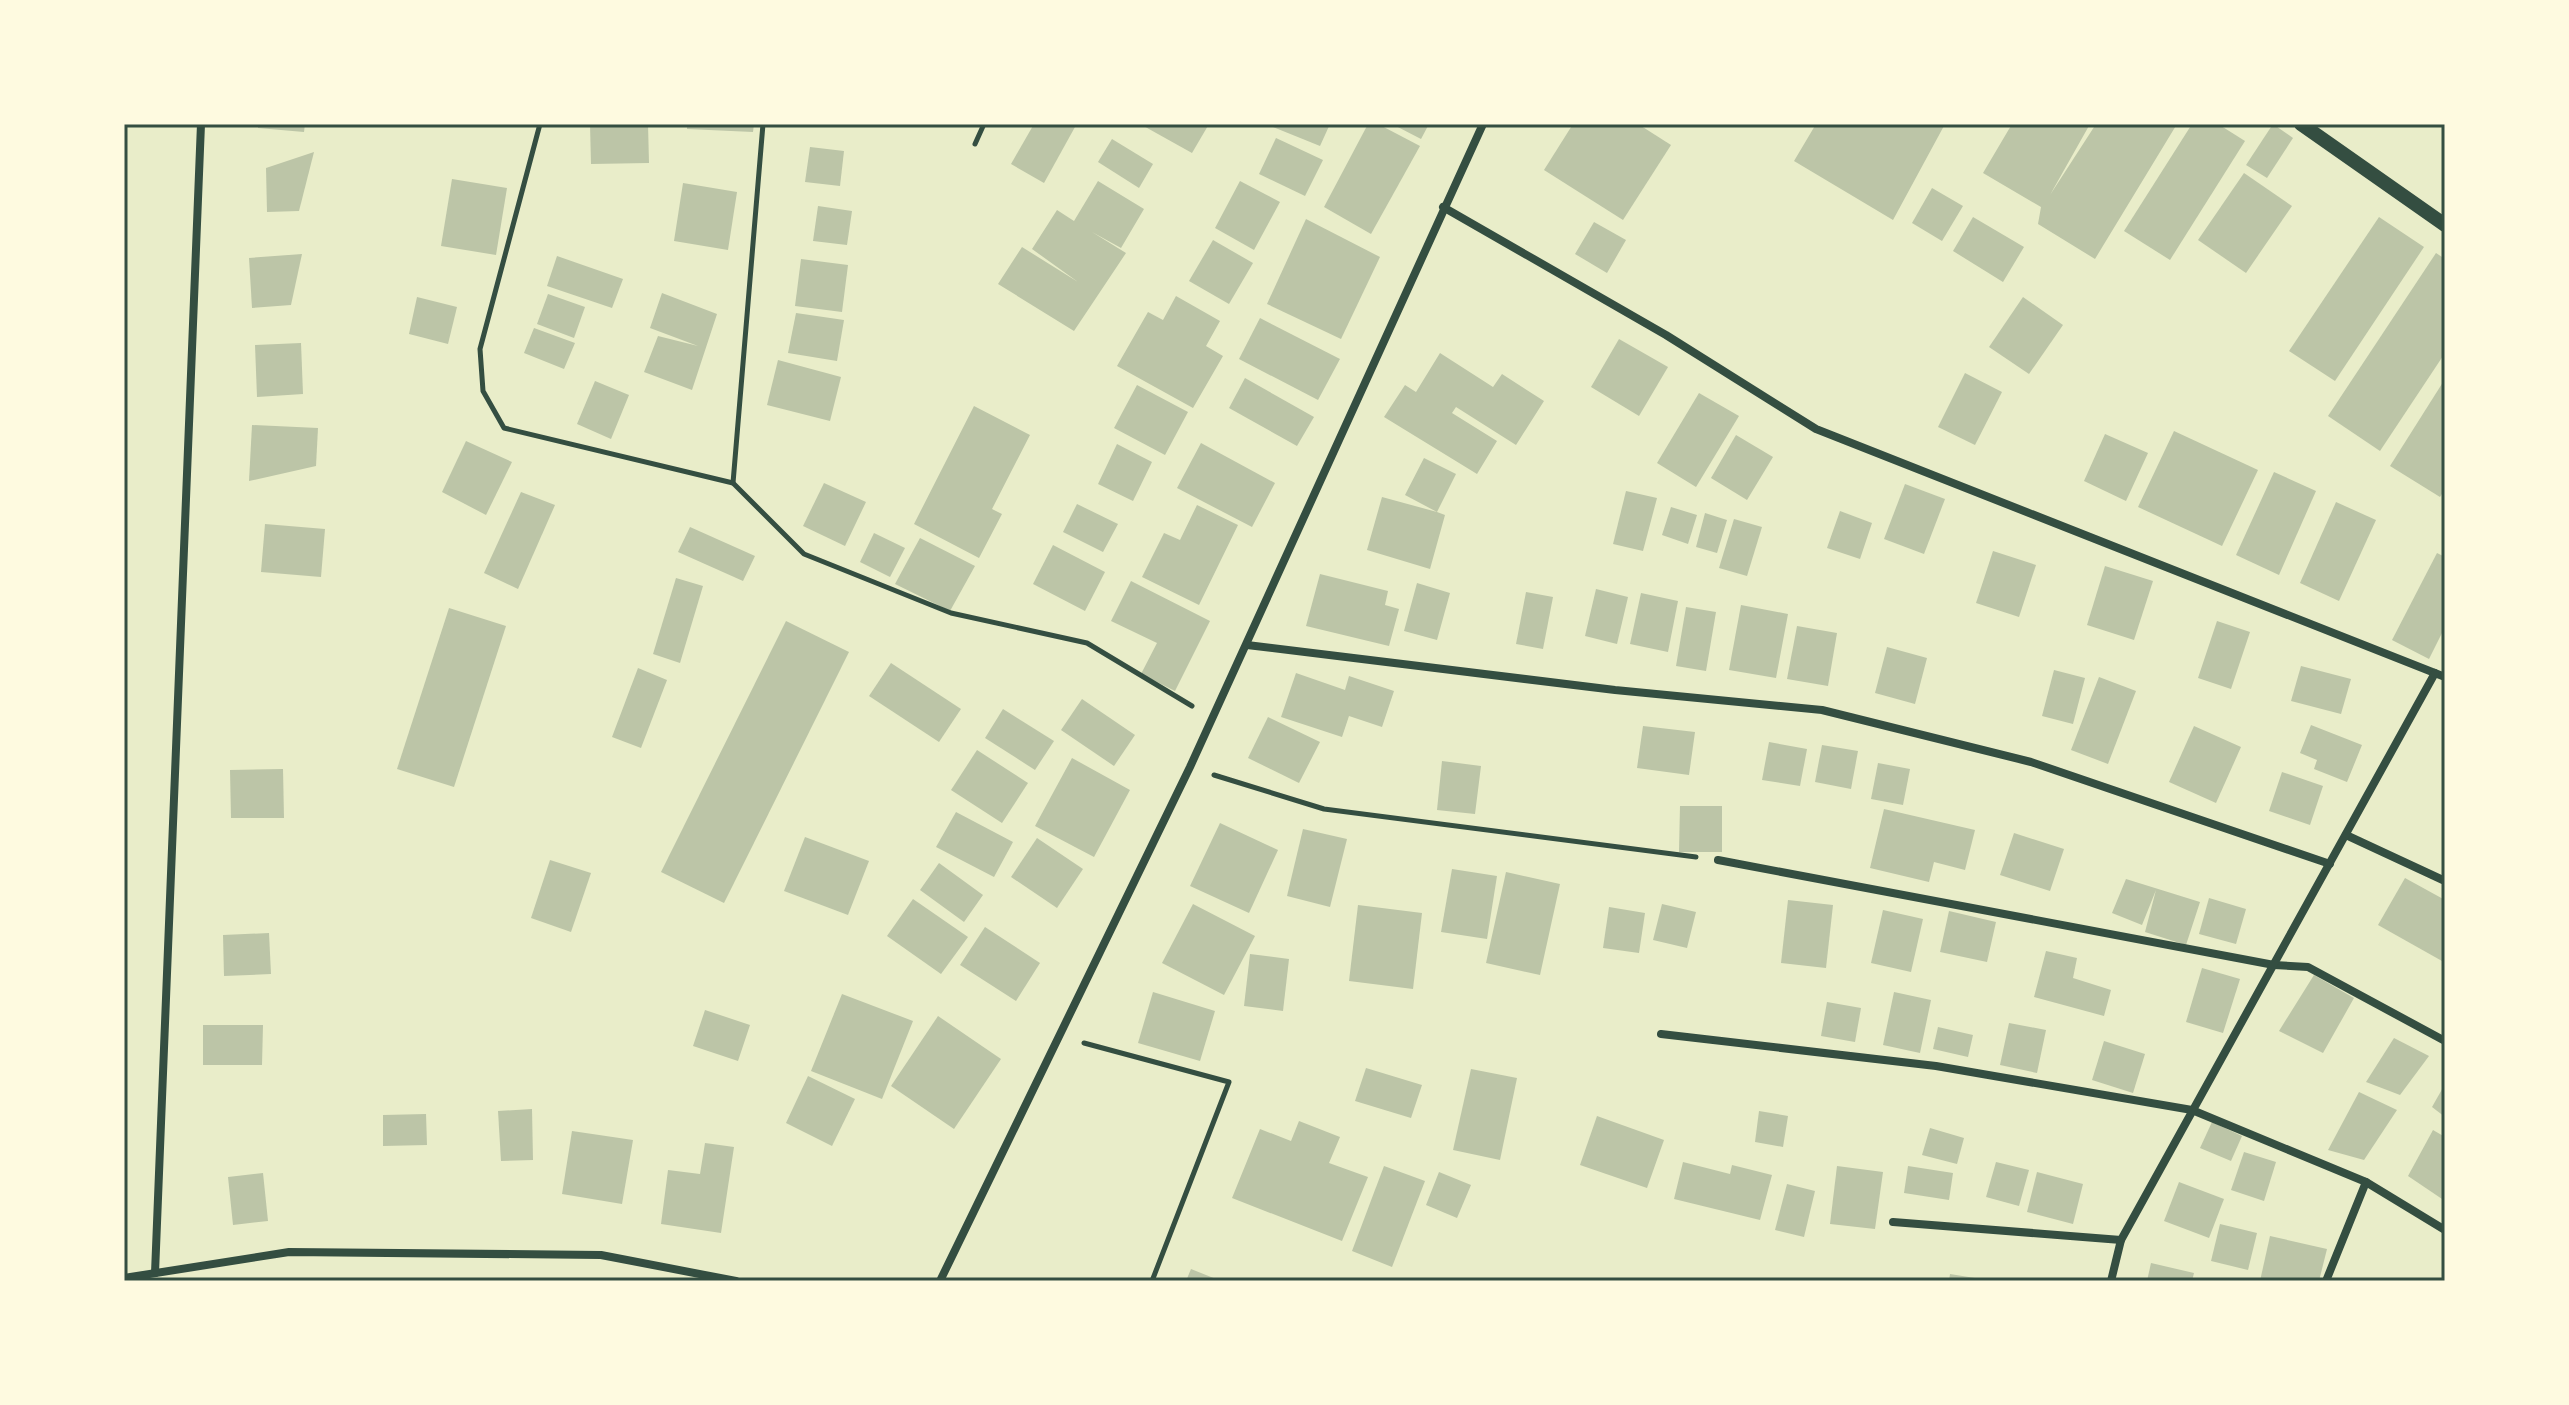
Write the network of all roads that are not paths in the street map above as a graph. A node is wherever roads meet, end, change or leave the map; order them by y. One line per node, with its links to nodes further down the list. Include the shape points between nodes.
1 (201, 124): 21 (street)
2 (1483, 124): 4 (street)
3 (2301, 124): 5 (street)
4 (1443, 207): 6 (street); 7 (street, via 1666,335 1816,429)
5 (2445, 225)
6 (1247, 645): 11 (street, via 1822,710 2031,762); 24 (street)
7 (2435, 673): 8 (street); 9 (street)
8 (2445, 677)
9 (2346, 835): 11 (street); 12 (street)
10 (1718, 860): 13 (street)
11 (2330, 864): 13 (street)
12 (2445, 881)
13 (2274, 965): 15 (street, via 2308,967); 16 (street)
14 (1661, 1034): 16 (street, via 1936,1066)
15 (2445, 1041)
16 (2192, 1110): 17 (street); 20 (street)
17 (2366, 1182): 19 (street); 26 (street)
18 (1893, 1222): 20 (street)
19 (2445, 1230)
20 (2121, 1240): 25 (street)
21 (155, 1273): 22 (street); 23 (street, via 289,1252 601,1255)
22 (124, 1278)
23 (736, 1281)
24 (940, 1281)
25 (2111, 1281)
26 (2326, 1281)

